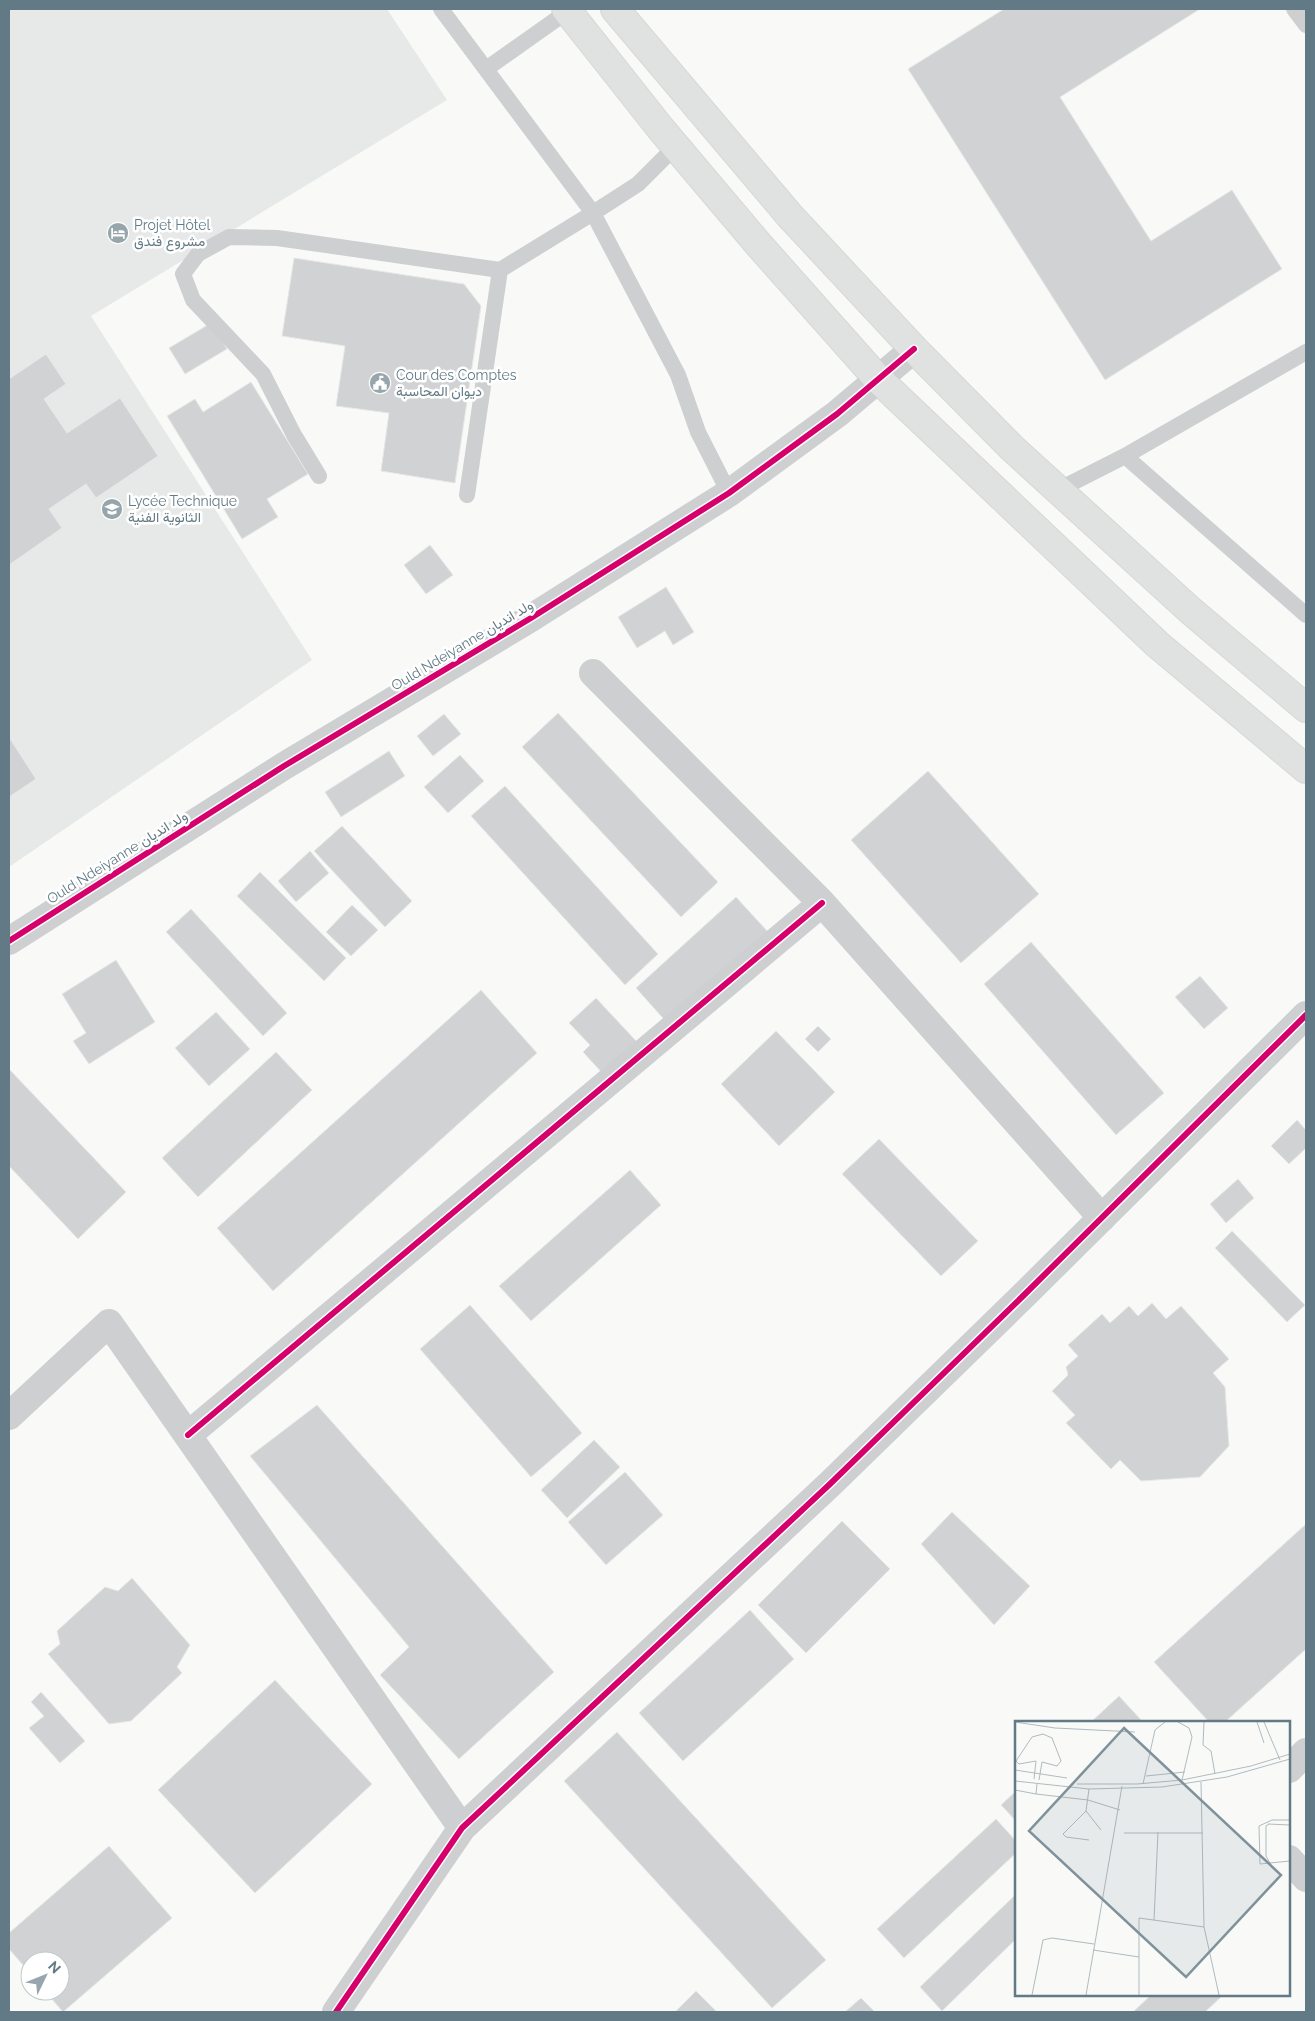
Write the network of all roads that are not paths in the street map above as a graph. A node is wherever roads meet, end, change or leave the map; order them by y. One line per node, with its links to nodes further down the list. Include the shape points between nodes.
1 (441, 9): 6 (lane)
2 (615, 9): 10 (highway, via 790,216)
3 (1294, 9): 5 (lane)
4 (567, 10): 6 (lane); 7 (highway)
5 (1306, 25)
6 (486, 69): 8 (lane)
7 (675, 147): 8 (lane, via 638,184); 12 (highway)
8 (593, 214): 9 (lane); 16 (lane, via 678,375 698,432)
9 (500, 270): 14 (lane, via 276,238 229,237 198,254 183,274 193,300 263,374); 17 (lane)
10 (914, 349): 12 (street, Ould Ndeiyanne ولد انديان); 15 (highway)
11 (1306, 352): 13 (lane)
12 (878, 379): 16 (street, Ould Ndeiyanne ولد انديان, via 837,414); 21 (highway, via 1157,644)
13 (1125, 456): 15 (lane); 18 (lane)
14 (319, 476)
15 (1058, 490): 20 (highway, via 1191,611)
16 (729, 493): 23 (street, Ould Ndeiyanne ولد انديان, via 276,771)
17 (467, 495)
18 (1306, 615)
19 (593, 673): 22 (street)
20 (1306, 708)
21 (1306, 769)
22 (822, 903): 25 (street); 27 (street)
23 (9, 940)
24 (1306, 1015): 25 (street)
25 (1102, 1218): 30 (street, via 830,1484)
26 (9, 1416): 27 (street, via 109,1323)
27 (188, 1435): 30 (street)
28 (1306, 1752): 29 (street)
29 (1290, 1768)
30 (462, 1828): 33 (street)
31 (1290, 1860): 32 (street)
32 (1306, 1878)
33 (336, 2012)

